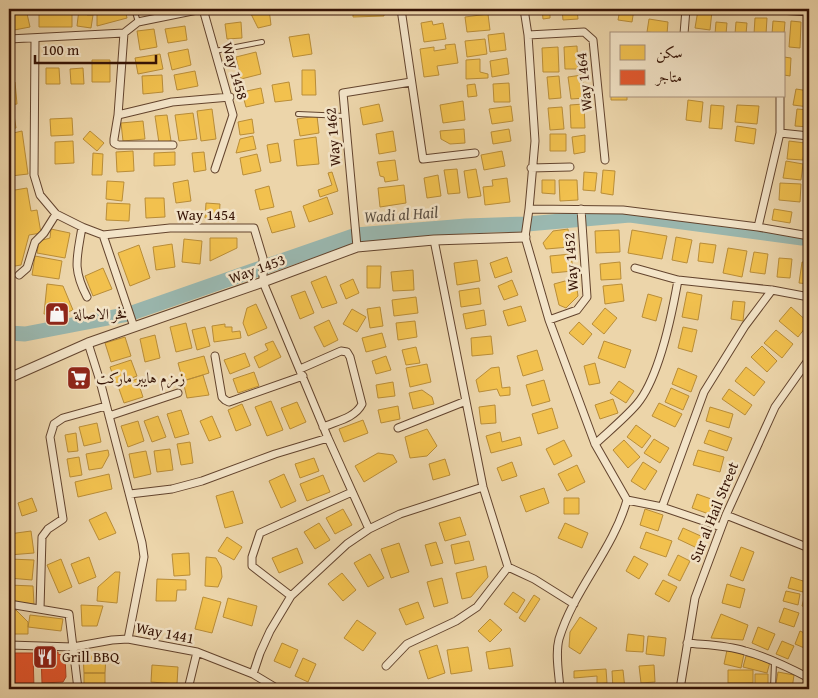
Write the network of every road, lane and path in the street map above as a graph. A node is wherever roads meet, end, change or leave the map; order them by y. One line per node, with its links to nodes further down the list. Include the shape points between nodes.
1 (134, 9): 8 (lane)
2 (202, 9): 8 (street); 17 (street, Way 1458)
3 (401, 9): 18 (street)
4 (524, 9): 11 (street)
5 (686, 9): 9 (street)
6 (765, 9): 7 (street)
7 (809, 12)
8 (138, 22): 10 (street)
9 (684, 32)
10 (124, 33): 13 (street); 22 (street)
11 (528, 35): 28 (street, Way 1464, via 584,32 593,40); 30 (street, via 535,141)
12 (9, 39): 13 (street)
13 (35, 39): 34 (street, Way 1454, via 34,175 40,195)
14 (262, 42): 17 (lane)
15 (809, 44): 16 (street)
16 (809, 49)
17 (216, 52): 19 (street, Way 1458)
18 (411, 82): 23 (street, Way 1462, via 343,93); 27 (street, via 423,159)
19 (230, 98): 22 (street, via 172,102); 31 (street, Way 1458, via 234,115)
20 (780, 98): 24 (street)
21 (298, 114): 23 (lane)
22 (118, 115): 26 (street, via 114,143)
23 (345, 116): 42 (street, Way 1462)
24 (780, 133): 25 (street); 36 (street)
25 (809, 136)
26 (172, 145)
27 (475, 153)
28 (605, 160)
29 (570, 167): 30 (street)
30 (531, 168): 32 (street)
31 (215, 169)
32 (529, 209): 33 (street); 40 (street)
33 (581, 209): 36 (street, via 623,210); 50 (street, Way 1452, via 587,298 577,310)
34 (56, 214): 35 (street, Way 1454); 44 (street, via 35,242 27,268)
35 (82, 227): 38 (street, Way 1454); 48 (street, via 76,260 78,278)
36 (758, 227): 39 (street)
37 (809, 232): 39 (street)
38 (103, 235): 46 (street, Way 1454, via 170,228 254,228 263,258); 51 (street)
39 (809, 236)
40 (525, 237): 41 (street, Way 1453); 50 (street)
41 (434, 240): 42 (street, Way 1453); 58 (street)
42 (357, 247): 46 (street, Way 1453)
43 (634, 268): 45 (street)
44 (19, 275)
45 (678, 280): 47 (street); 64 (street, via 673,310 652,382 637,404)
46 (263, 282): 51 (street, Way 1453); 55 (street)
47 (772, 290): 49 (street); 69 (street, via 704,392)
48 (87, 297)
49 (809, 297)
50 (549, 320): 64 (street)
51 (134, 327): 52 (street, Way 1453)
52 (88, 343): 56 (street, Way 1453); 59 (street)
53 (215, 356): 55 (street, via 222,397 229,402)
54 (809, 359): 70 (street, Sur al Hail Street, via 775,407)
55 (302, 372): 61 (street); 61 (street, via 341,351 350,357 362,404 352,415)
56 (9, 378)
57 (178, 393): 60 (street)
58 (466, 401): 62 (street); 65 (street)
59 (106, 406): 60 (street); 78 (street, via 63,418 54,424 50,437 63,519 42,536)
60 (109, 416): 67 (street)
61 (324, 427): 63 (street)
62 (398, 428)
63 (328, 438): 66 (street); 67 (street, via 202,481 172,489)
64 (595, 444): 68 (street)
65 (483, 487): 72 (street, via 400,514); 74 (street)
66 (352, 492): 72 (street); 75 (street, via 260,533 252,566)
67 (130, 494): 79 (street, via 144,557)
68 (627, 500): 69 (street); 77 (street, via 614,534)
69 (662, 507): 71 (street)
70 (726, 515): 71 (street, Sur al Hail Street); 73 (street)
71 (721, 527): 80 (street, Sur al Hail Street, via 695,598)
72 (369, 529): 75 (street, via 347,544)
73 (809, 548)
74 (508, 566): 77 (street); 85 (street, via 477,607 456,621 407,644)
75 (291, 596): 86 (street, via 270,631)
76 (9, 604): 78 (street)
77 (574, 604): 91 (street, via 559,640)
78 (40, 609): 82 (street, via 69,614)
79 (128, 639): 82 (street, Way 1441); 83 (street, Way 1441)
80 (687, 643): 84 (street, via 744,650); 92 (street, Sur al Hail Street)
81 (9, 645): 82 (street, Way 1441)
82 (73, 647): 88 (street)
83 (197, 652): 86 (street, Way 1441); 89 (street)
84 (774, 660): 87 (street); 93 (lane)
85 (386, 666)
86 (253, 674): 90 (street, Way 1441)
87 (809, 678)
88 (78, 689)
89 (188, 689)
90 (278, 689)
91 (560, 689)
92 (680, 689)
93 (773, 689)

